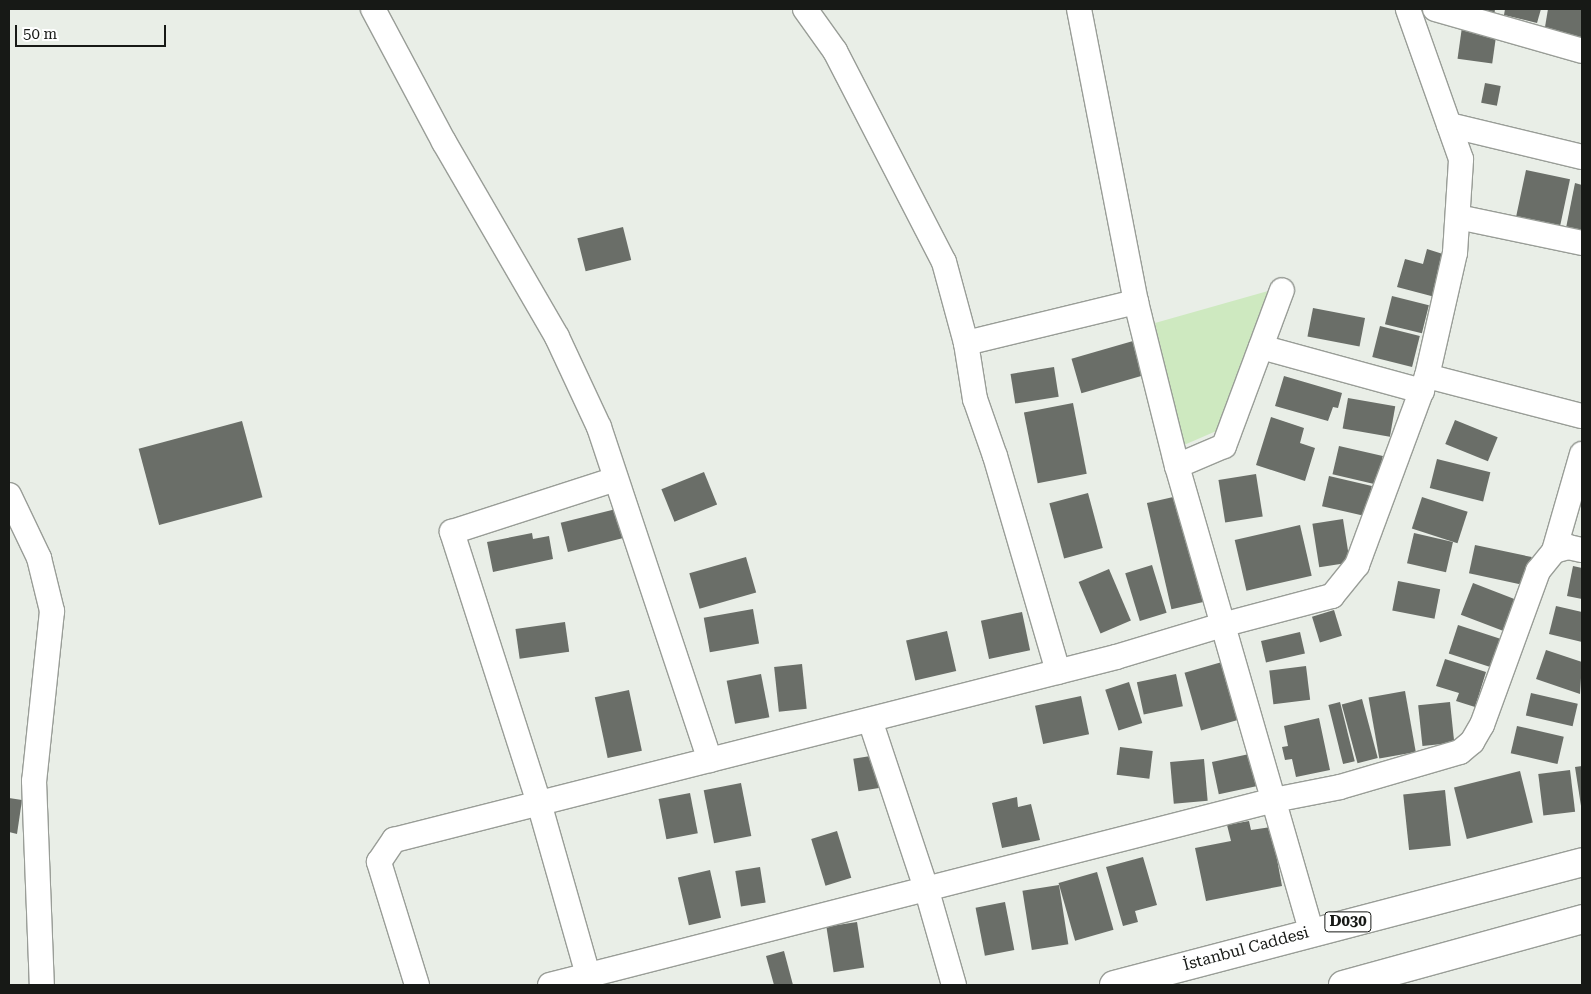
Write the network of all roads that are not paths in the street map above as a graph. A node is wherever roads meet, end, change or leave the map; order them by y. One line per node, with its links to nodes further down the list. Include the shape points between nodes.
1 (373, 9): 19 (street, via 444,142 557,337 599,427)
2 (805, 9): 13 (street, via 836,51 944,262)
3 (1079, 9): 12 (street)
4 (1408, 9): 7 (street)
5 (1435, 9): 6 (street)
6 (1582, 51)
7 (1449, 126): 8 (street); 9 (street, via 1461,159)
8 (1582, 157)
9 (1458, 217): 10 (street); 15 (street, via 1455,253)
10 (1582, 243)
11 (1282, 290): 14 (street)
12 (1136, 302): 13 (street); 18 (street)
13 (966, 343): 24 (street, via 975,399 995,456)
14 (1260, 347): 15 (street); 18 (street, via 1224,446)
15 (1424, 384): 16 (street); 23 (street, via 1357,565 1332,596)
16 (1582, 416)
17 (1582, 454): 22 (street)
18 (1177, 466): 23 (street)
19 (616, 479): 26 (street); 28 (street, via 452,532)
20 (9, 495): 34 (street, via 40,558 52,611 34,781)
21 (1582, 550): 22 (street, via 1568,547)
22 (1554, 551): 27 (street, via 1538,571 1482,725 1472,742 1460,752 1368,779)
23 (1222, 624): 24 (street); 27 (street)
24 (1058, 672): 25 (street)
25 (870, 720): 26 (street); 30 (street)
26 (710, 760): 28 (street)
27 (1274, 800): 30 (street); 32 (street)
28 (539, 803): 33 (street); 35 (street, via 394,840 378,862)
29 (1582, 862): 32 (main road, İstanbul Caddesi / D030)
30 (927, 890): 33 (street); 37 (street)
31 (1582, 919): 39 (main road)
32 (1311, 931): 38 (main road, İstanbul Caddesi / D030)
33 (588, 976): 36 (street)
34 (42, 985)
35 (416, 985)
36 (550, 985)
37 (954, 985)
38 (1114, 985)
39 (1343, 985)

